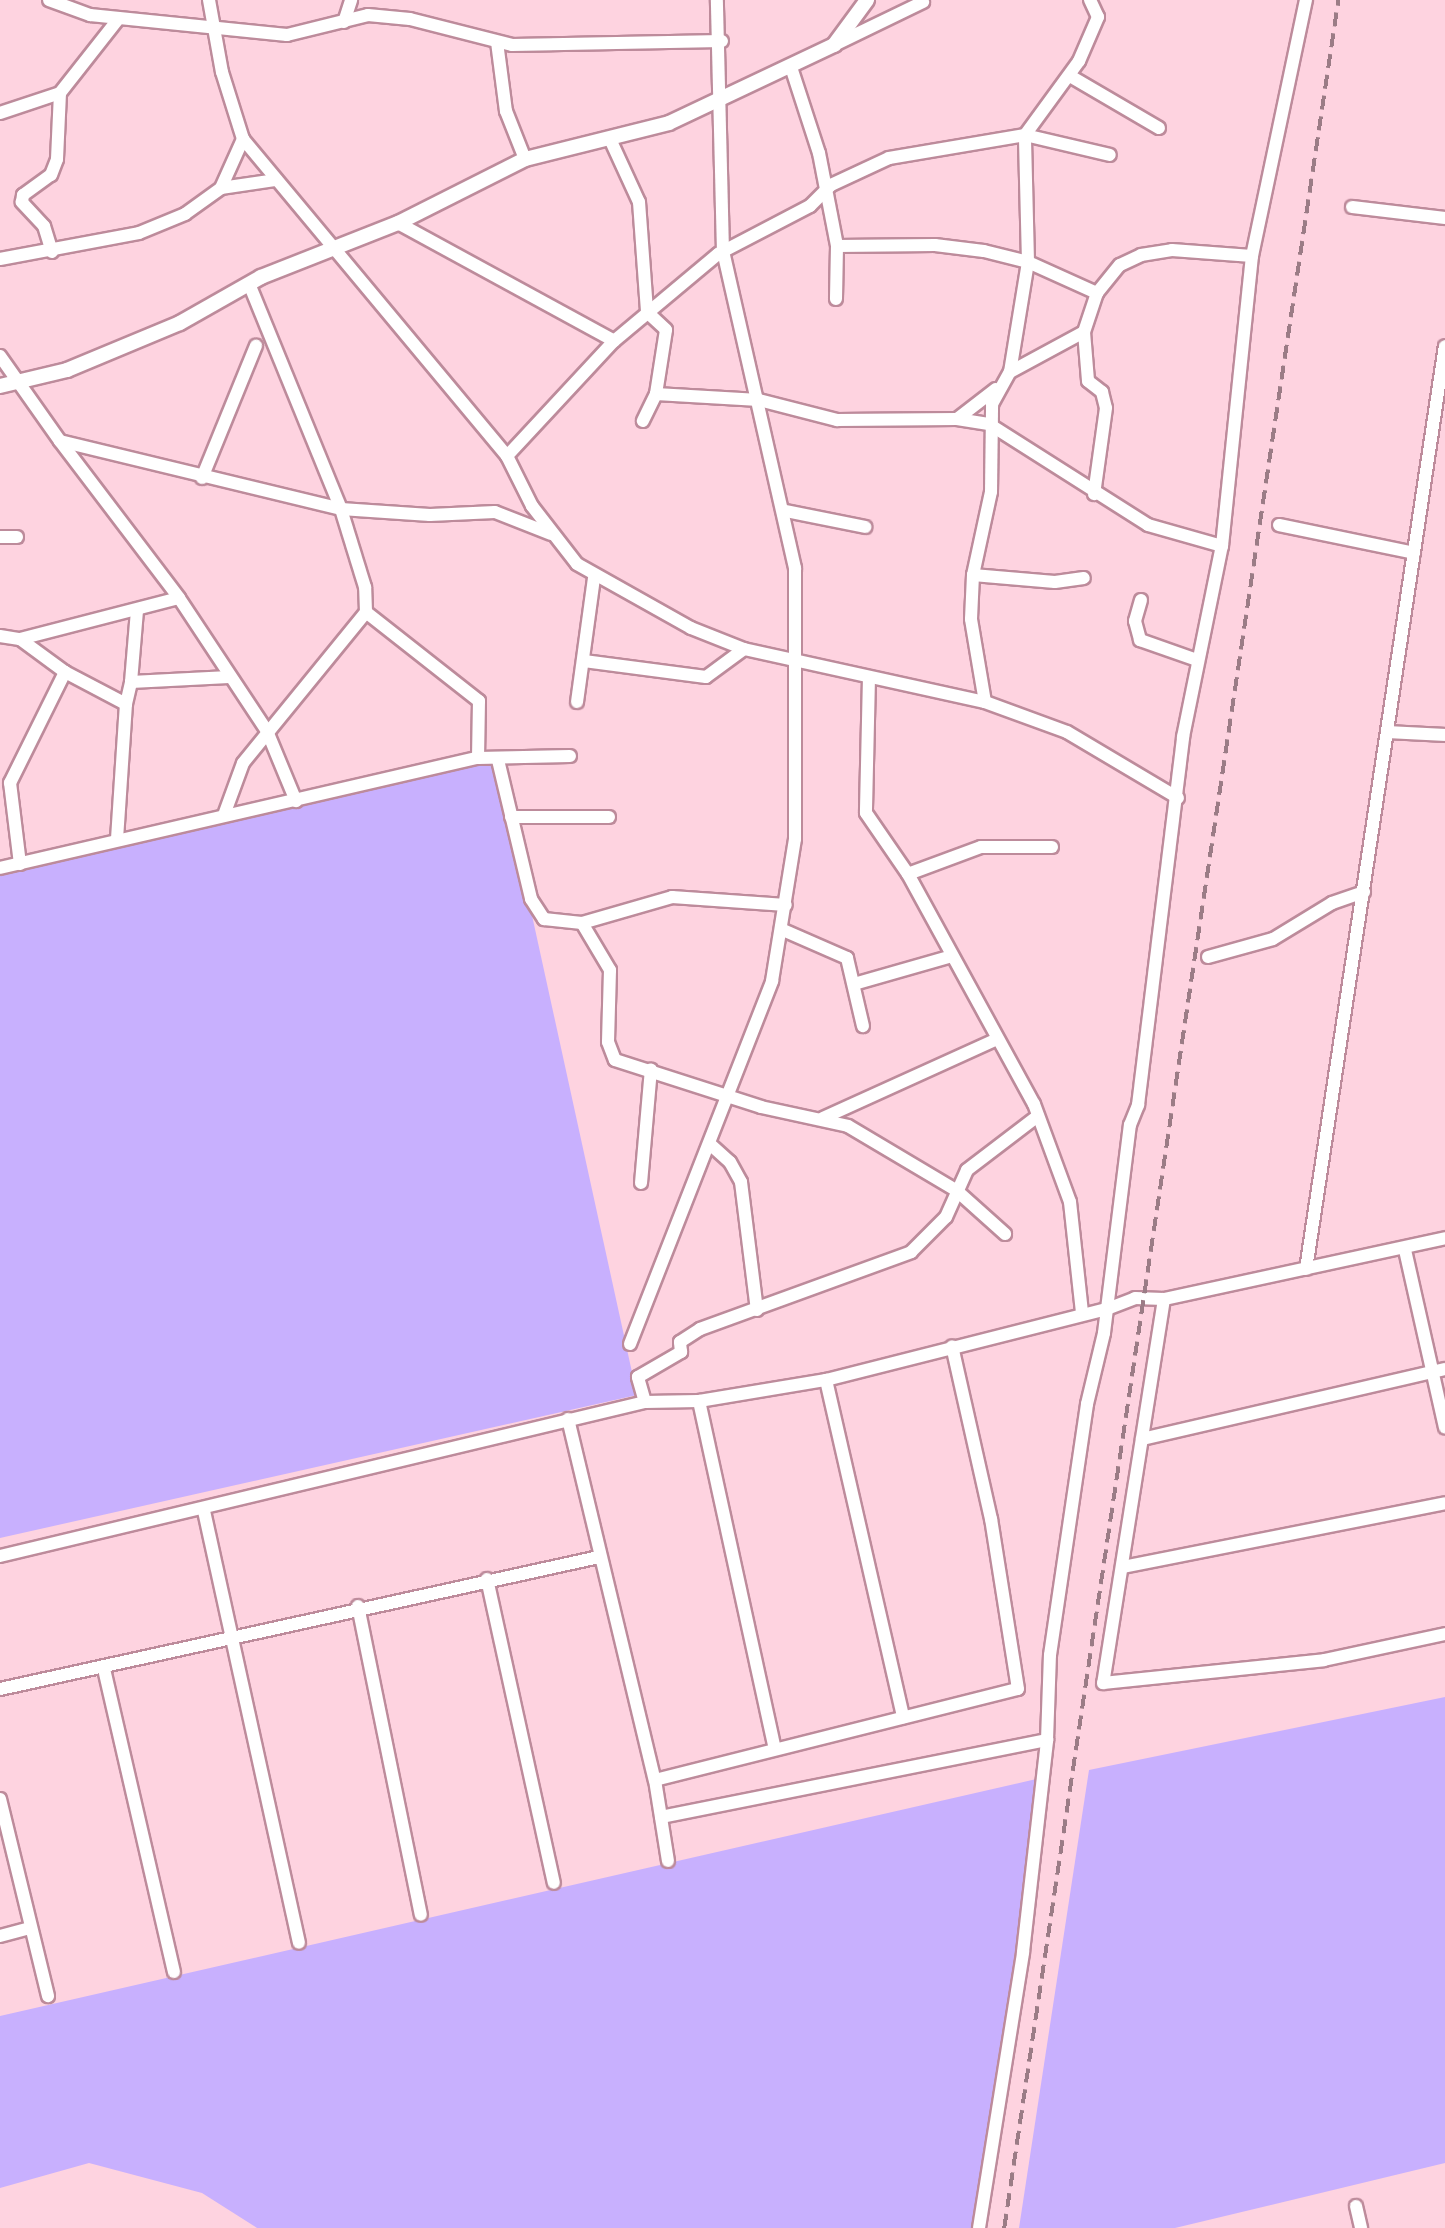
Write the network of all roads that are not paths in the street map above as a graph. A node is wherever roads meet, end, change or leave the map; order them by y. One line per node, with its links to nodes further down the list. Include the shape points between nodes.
1 (49, 0): 9 (street, via 90,15)
2 (209, 0): 11 (street)
3 (351, 0): 10 (street)
4 (717, 0): 12 (street)
5 (867, 0): 14 (street)
6 (1306, 0): 36 (street)
7 (926, 1): 14 (street)
8 (1095, 2): 16 (street, via 1098,17)
9 (119, 18): 11 (street); 17 (street)
10 (344, 22): 11 (street, via 287,35); 13 (street, via 369,15 410,19)
11 (217, 25): 22 (street, via 222,72)
12 (722, 41): 13 (street); 18 (street)
13 (497, 42): 25 (street, via 506,111)
14 (834, 45): 15 (street)
15 (791, 67): 18 (street); 28 (street, via 810,113)
16 (1070, 76): 20 (street); 21 (street)
17 (60, 93): 19 (street); 35 (street, via 57,159 51,175 23,195 22,202 44,226)
18 (723, 97): 23 (street, via 669,123); 34 (street)
19 (0, 113)
20 (1159, 128)
21 (1025, 135): 24 (street); 28 (street, via 890,158); 38 (street)
22 (243, 139): 26 (street); 27 (street)
23 (610, 139): 25 (street); 42 (street, via 639,202)
24 (1110, 155)
25 (525, 159): 31 (street)
26 (276, 180): 27 (street); 33 (street)
27 (221, 188): 35 (street, via 185,214 139,233)
28 (825, 190): 32 (street); 34 (street, via 810,206)
29 (1352, 207): 30 (street)
30 (1445, 218)
31 (398, 223): 33 (street); 44 (street)
32 (837, 246): 38 (street, via 935,245); 41 (street)
33 (335, 247): 39 (street); 58 (street)
34 (723, 252): 42 (street); 53 (street)
35 (52, 253): 37 (street)
36 (1252, 256): 40 (street, via 1172,250 1141,255 1119,265); 68 (street)
37 (0, 259)
38 (1028, 262): 40 (street); 48 (street)
39 (249, 284): 49 (street, via 180,323 67,370); 61 (street)
40 (1097, 293): 43 (street)
41 (836, 299)
42 (647, 312): 44 (street); 52 (street, via 666,330)
43 (1084, 332): 48 (street); 60 (street, via 1088,381 1102,392 1106,408)
44 (614, 341): 58 (street)
45 (256, 346): 59 (street)
46 (1445, 346): 69 (street)
47 (0, 356): 49 (street)
48 (1010, 372): 51 (street)
49 (19, 379): 50 (street); 57 (street)
50 (0, 386)
51 (999, 386): 54 (street); 56 (street)
52 (656, 394): 53 (street); 55 (street)
53 (759, 400): 54 (street, via 837,420); 62 (street)
54 (957, 419): 56 (street)
55 (643, 421)
56 (989, 425): 60 (street); 70 (street, via 991,492)
57 (60, 440): 59 (street); 73 (street)
58 (507, 456): 65 (street)
59 (202, 478): 61 (street)
60 (1094, 494): 68 (street, via 1148,525)
61 (341, 509): 65 (street, via 430,515 495,512); 76 (street, via 365,587)
62 (786, 511): 64 (street); 82 (street, via 795,568)
63 (1279, 525): 69 (street)
64 (865, 527)
65 (552, 534): 71 (street)
66 (0, 537): 67 (street)
67 (17, 537)
68 (1222, 546): 80 (street)
69 (1414, 554): 91 (street)
70 (973, 575): 72 (street, via 1055,582); 88 (street, via 971,619)
71 (594, 578): 79 (street); 81 (street)
72 (1084, 578)
73 (179, 598): 75 (street); 84 (street)
74 (1141, 600): 80 (street, via 1135,621 1140,640)
75 (137, 611): 78 (street); 86 (street)
76 (366, 612): 90 (street); 94 (street, via 479,701)
77 (0, 635): 78 (street)
78 (20, 639): 83 (street)
79 (744, 649): 81 (street, via 706,677); 82 (street)
80 (1197, 660): 97 (street)
81 (584, 661): 87 (street)
82 (795, 662): 85 (street); 108 (street, via 796,827)
83 (65, 672): 89 (street); 96 (street)
84 (229, 677): 86 (street); 90 (street)
85 (869, 677): 88 (street); 106 (street, via 866,813)
86 (131, 682): 89 (street)
87 (577, 702)
88 (985, 702): 97 (street, via 1066,732)
89 (126, 704): 102 (street)
90 (267, 731): 98 (street); 99 (street, via 237,773)
91 (1388, 732): 92 (street); 107 (street)
92 (1445, 735)
93 (569, 756): 95 (street)
94 (478, 758): 95 (street); 98 (street)
95 (498, 760): 100 (street)
96 (5, 780): 104 (street)
97 (1178, 798): 128 (street)
98 (296, 801): 99 (street)
99 (224, 815): 102 (street)
100 (511, 817): 101 (street); 109 (street, via 536,911 563,923)
101 (609, 817)
102 (117, 839): 104 (street)
103 (1052, 847): 106 (street, via 981,847)
104 (20, 863): 105 (street)
105 (0, 868)
106 (908, 874): 111 (street)
107 (1364, 892): 112 (street, via 1332,903 1273,939); 126 (street)
108 (786, 905): 109 (street, via 672,897); 110 (street)
109 (582, 922): 116 (street, via 610,970 609,1053 615,1060)
110 (783, 930): 113 (street, via 847,958); 117 (street, via 772,981)
111 (952, 956): 113 (street); 115 (street)
112 (1208, 957)
113 (854, 984): 114 (street)
114 (863, 1026)
115 (997, 1039): 118 (street); 119 (street, via 859,1107)
116 (651, 1069): 117 (street); 121 (street)
117 (731, 1097): 119 (street); 120 (street)
118 (1038, 1116): 122 (street, via 983,1155); 130 (street, via 1070,1202)
119 (820, 1119): 122 (street, via 848,1126)
120 (711, 1145): 129 (street, via 730,1162 741,1182); 131 (street)
121 (641, 1183)
122 (956, 1190): 123 (street); 129 (street, via 946,1217 911,1252)
123 (1005, 1234)
124 (1445, 1238): 125 (street)
125 (1405, 1250): 126 (street); 133 (street)
126 (1306, 1269): 127 (street)
127 (1164, 1299): 128 (street, via 1135,1298); 139 (street)
128 (1107, 1309): 130 (street); 152 (street, via 1050,1655)
129 (757, 1310): 136 (street, via 709,1325 680,1342 681,1352 638,1377)
130 (1082, 1313): 132 (street)
131 (630, 1344)
132 (952, 1346): 134 (street); 151 (street, via 1020,1684 1014,1691)
133 (1439, 1370): 138 (street); 139 (street)
134 (826, 1380): 135 (street); 151 (street)
135 (699, 1401): 136 (street); 153 (street)
136 (645, 1402): 137 (street)
137 (568, 1419): 141 (street); 143 (street)
138 (1445, 1428)
139 (1142, 1439): 144 (street)
140 (1445, 1503): 144 (street)
141 (204, 1511): 142 (street); 148 (street)
142 (0, 1556)
143 (599, 1557): 145 (street); 154 (street)
144 (1123, 1567): 147 (street, via 1101,1678 1106,1685 1324,1660)
145 (486, 1579): 146 (street); 158 (street)
146 (358, 1606): 148 (street); 159 (street)
147 (1445, 1634)
148 (230, 1639): 149 (street); 162 (street)
149 (104, 1669): 150 (street); 163 (street)
150 (0, 1689)
151 (903, 1717): 153 (street)
152 (1047, 1740): 156 (street); 166 (street, via 1025,1939)
153 (775, 1749): 154 (street)
154 (655, 1780): 156 (street)
155 (1, 1806): 160 (street)
156 (661, 1817): 157 (street)
157 (668, 1861)
158 (554, 1882)
159 (421, 1915)
160 (30, 1928): 161 (street); 164 (street)
161 (0, 1936)
162 (299, 1943)
163 (174, 1972)
164 (48, 1996)
165 (1356, 2206): 167 (street)
166 (979, 2228)
167 (1361, 2228)

